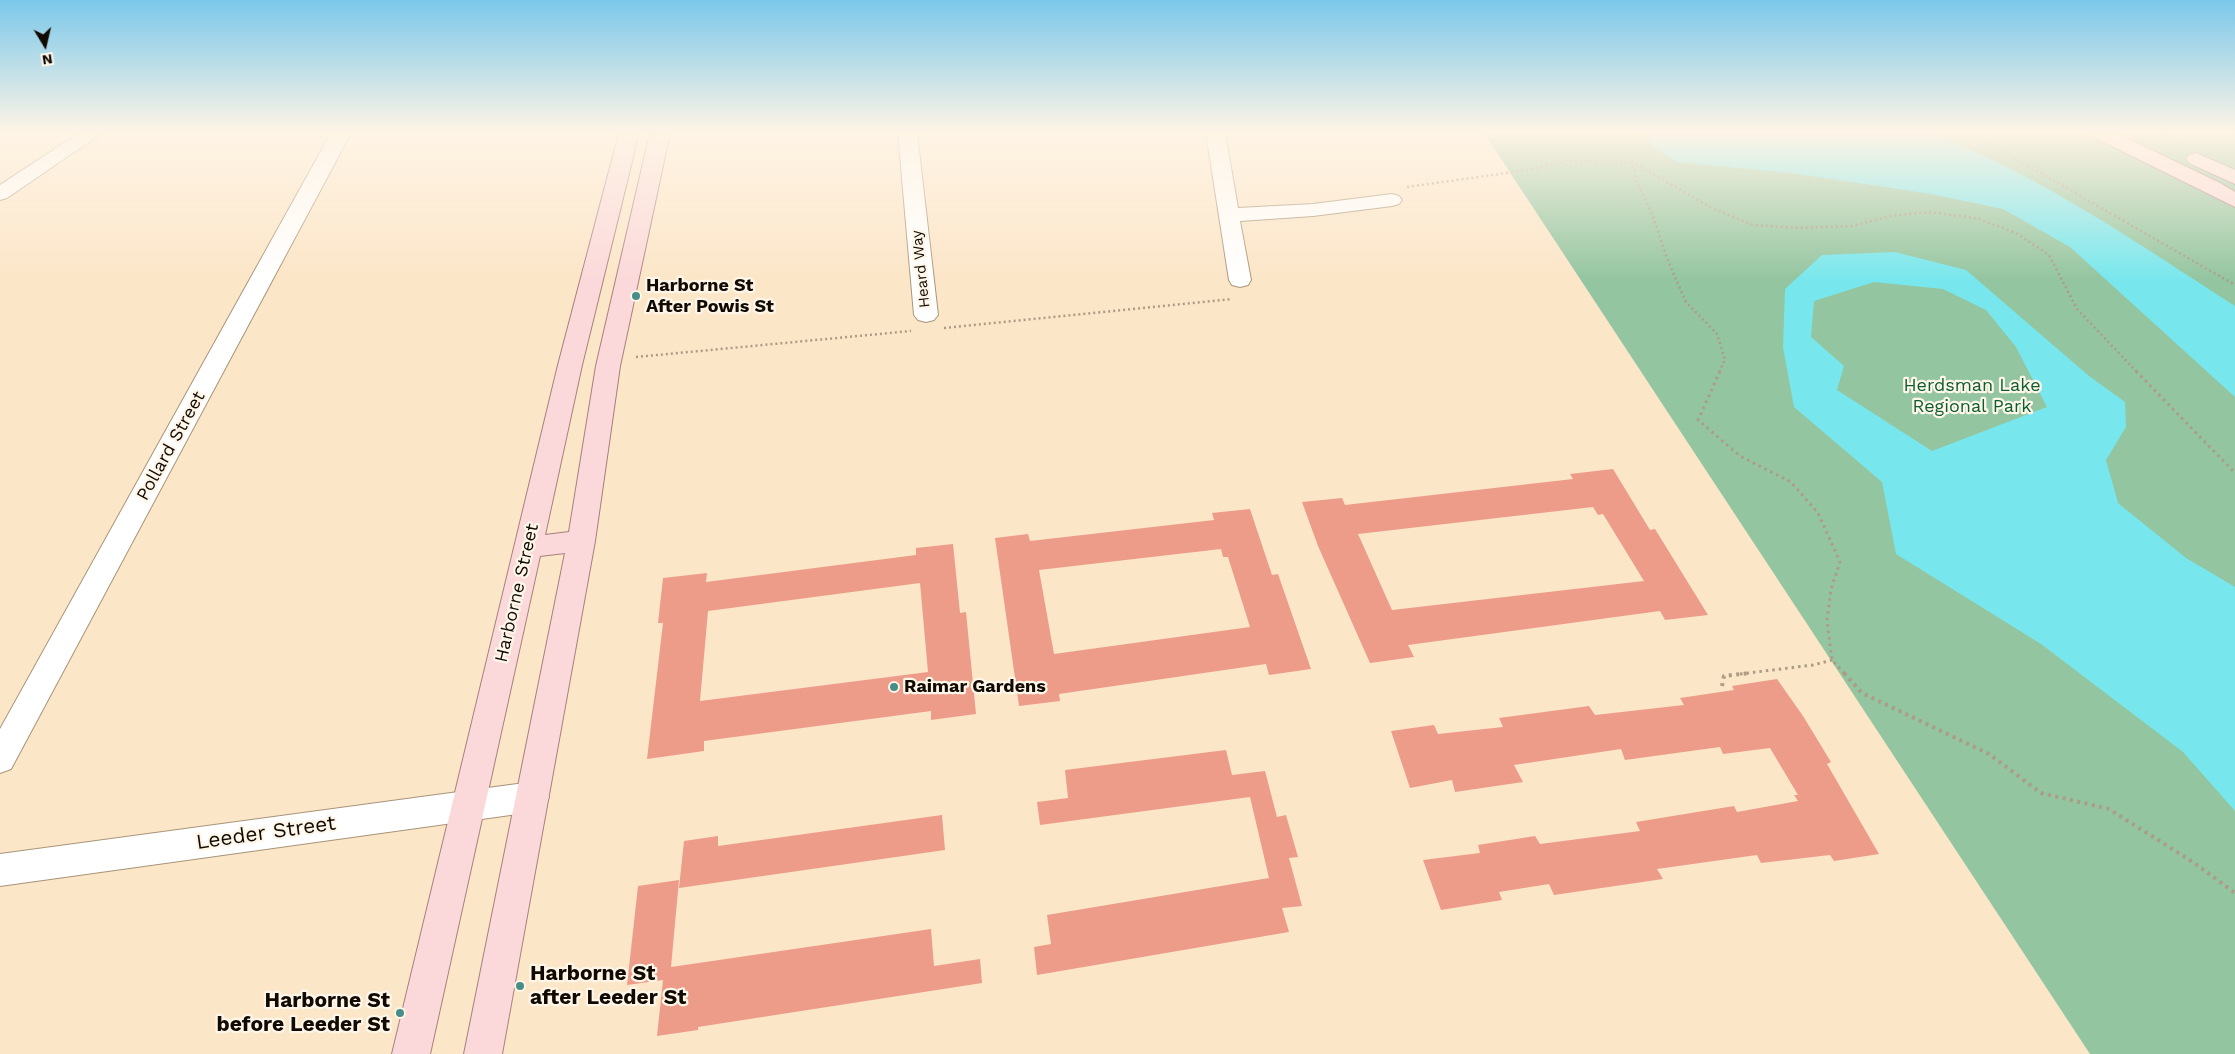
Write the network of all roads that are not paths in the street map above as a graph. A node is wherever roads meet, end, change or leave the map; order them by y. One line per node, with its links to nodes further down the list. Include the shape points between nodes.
1 (18, 182): 8 (street)
2 (314, 182): 16 (street, Pollard Street)
3 (616, 182): 15 (main road, Harborne Street)
4 (649, 182): 14 (main road, via 608,366)
5 (912, 182): 13 (street, Heard Way)
6 (1223, 182): 11 (street)
7 (2203, 182): 10 (main road)
8 (0, 194)
9 (1392, 200): 11 (street, via 1313,210)
10 (2235, 201)
11 (1228, 215): 12 (street)
12 (1240, 280)
13 (926, 315)
14 (581, 541): 15 (main road); 17 (main road)
15 (528, 548): 18 (main road, Harborne Street)
16 (0, 759)
17 (532, 797): 18 (street, Leeder Street); 21 (main road)
18 (468, 806): 19 (street, Leeder Street); 20 (main road, Harborne Street)
19 (0, 870)
20 (411, 1054)
21 (483, 1054)

